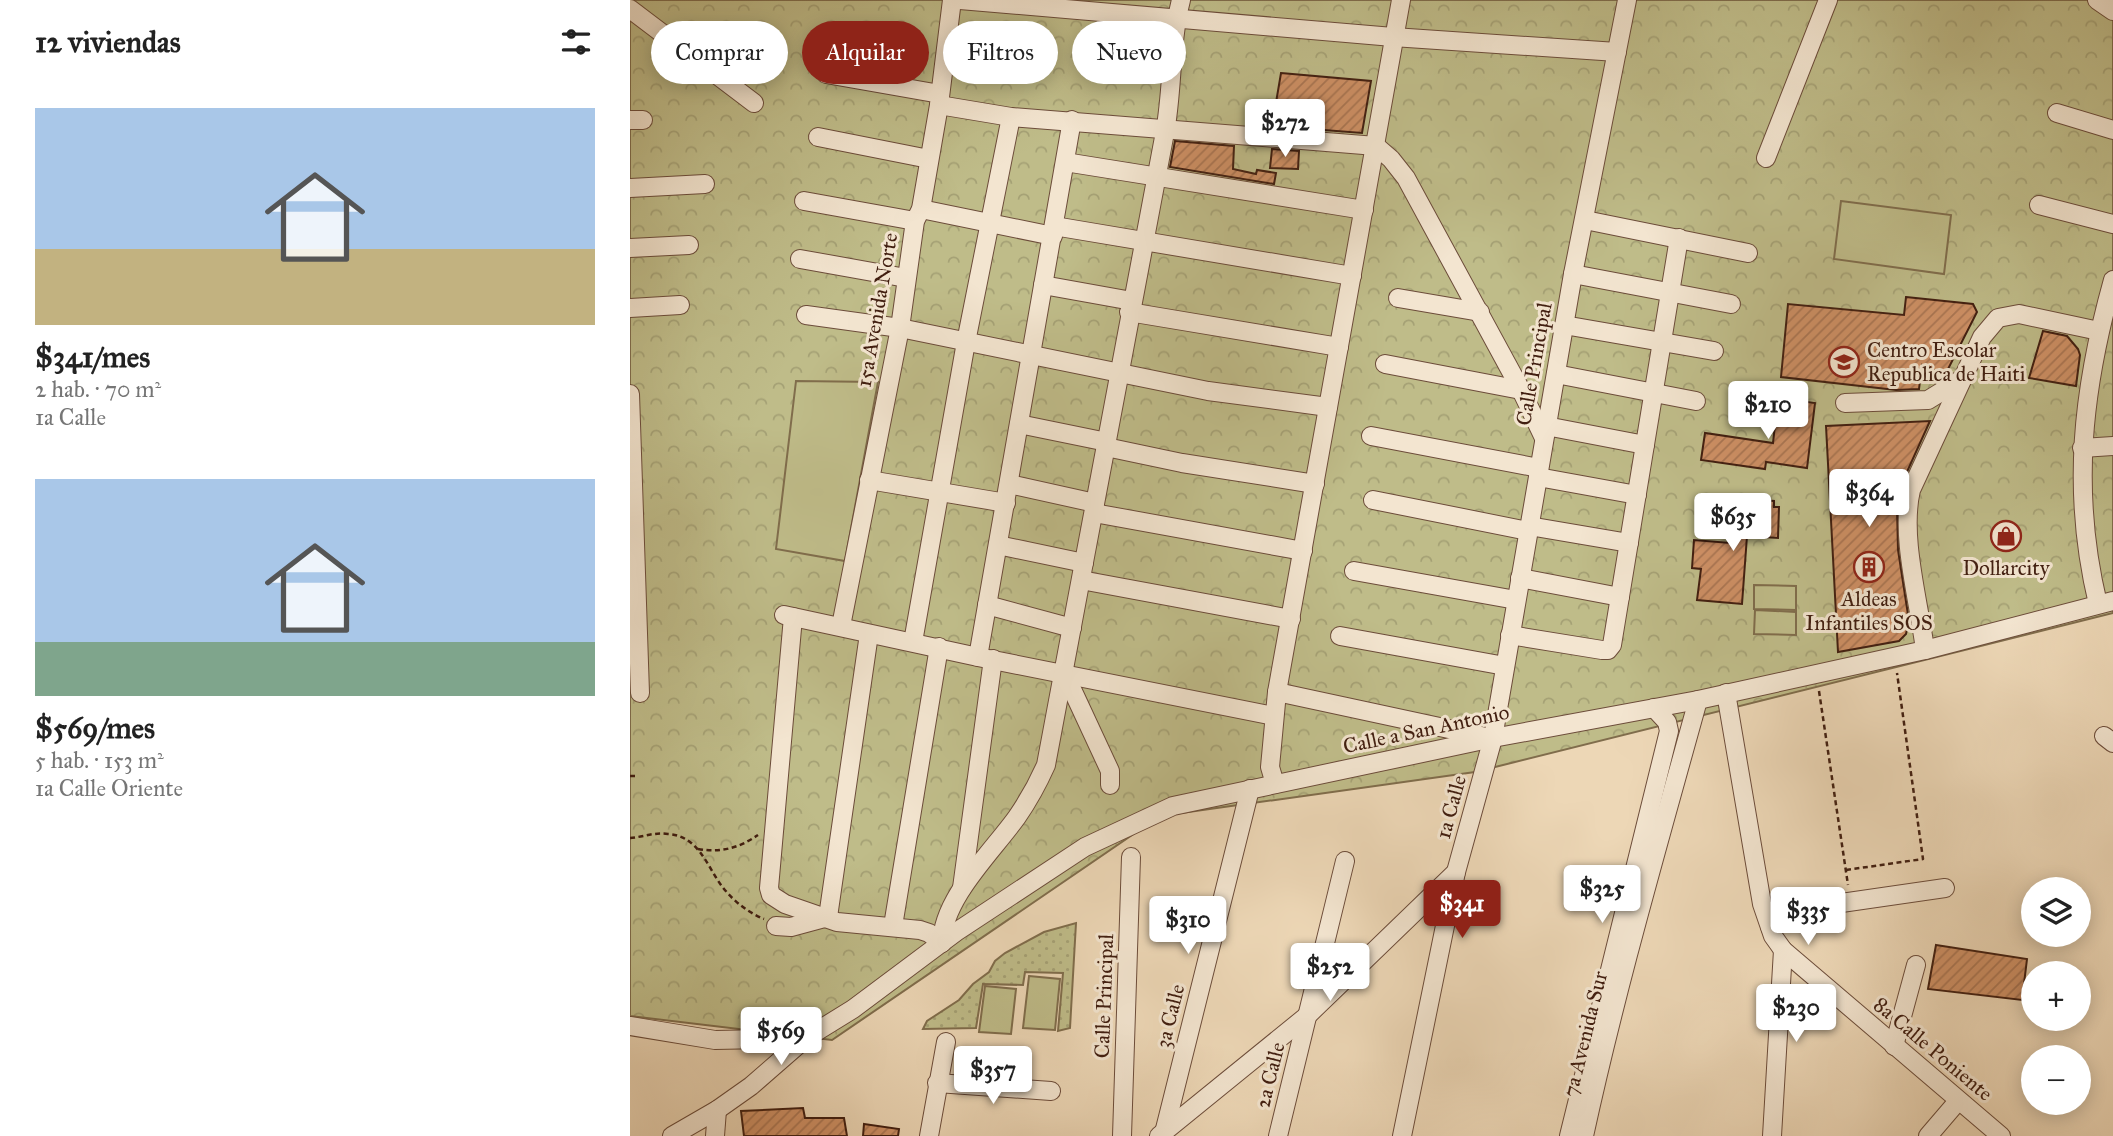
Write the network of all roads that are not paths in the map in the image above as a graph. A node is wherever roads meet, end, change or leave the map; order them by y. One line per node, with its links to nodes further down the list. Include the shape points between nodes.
1 (952, 0): 14 (street, 15a Avenida Norte)
2 (960, 0): 10 (street)
3 (1181, 0): 10 (street)
4 (1401, 0): 11 (street)
5 (1627, 0): 12 (street, Calle Principal)
6 (2097, 0): 9 (street)
7 (1821, 4): 24 (street)
8 (630, 9): 15 (street)
9 (2113, 11)
10 (1176, 18): 11 (street); 19 (street)
11 (1392, 37): 12 (street); 22 (street)
12 (1617, 52): 33 (street, Calle Principal)
13 (872, 84): 14 (street)
14 (939, 99): 17 (street); 23 (street, 15a Avenida Norte)
15 (754, 103)
16 (2057, 113): 20 (street)
17 (1011, 117): 18 (street); 34 (street)
18 (1072, 120): 19 (street); 25 (street)
19 (1165, 129): 22 (street); 26 (street)
20 (2113, 130)
21 (818, 137): 23 (street)
22 (1376, 146): 31 (street); 54 (street, via 1406,178)
23 (929, 159): 32 (street, 15a Avenida Norte)
24 (1766, 159)
25 (1065, 162): 26 (street); 36 (street)
26 (1154, 178): 31 (street); 38 (street)
27 (705, 184): 28 (street)
28 (630, 188)
29 (804, 201): 32 (street)
30 (2039, 205): 35 (street)
31 (1364, 210): 44 (street)
32 (918, 215): 34 (street); 45 (street, 15a Avenida Norte)
33 (1585, 220): 37 (street); 43 (street, Calle Principal)
34 (991, 223): 36 (street); 60 (street)
35 (2113, 224)
36 (1053, 231): 38 (street); 47 (street)
37 (1679, 238): 41 (street); 48 (street)
38 (1144, 242): 44 (street); 52 (street)
39 (689, 245): 40 (street)
40 (630, 248)
41 (1748, 253)
42 (800, 259): 45 (street)
43 (1573, 274): 48 (street); 56 (street, Calle Principal)
44 (1352, 276): 61 (street)
45 (906, 278): 57 (street, 15a Avenida Norte)
46 (2113, 280): 58 (street)
47 (1043, 285): 52 (street); 63 (street)
48 (1671, 293): 50 (street); 59 (street)
49 (1398, 298): 54 (street)
50 (1731, 304)
51 (680, 305): 53 (street)
52 (1131, 307): 61 (street); 65 (street)
53 (630, 308)
54 (1479, 312): 68 (street)
55 (806, 315): 57 (street)
56 (1564, 325): 59 (street); 66 (street, Calle Principal)
57 (900, 328): 60 (street); 82 (street, 15a Avenida Norte)
58 (2099, 331): 67 (street, via 2019,314 1998,318 1982,337); 80 (street)
59 (1662, 341): 62 (street); 69 (street)
60 (967, 342): 63 (street); 85 (street)
61 (1339, 347): 73 (street)
62 (1714, 351)
63 (1031, 354): 65 (street); 74 (street)
64 (1385, 364): 68 (street)
65 (1118, 373): 73 (street); 77 (street)
66 (1556, 374): 69 (street); 75 (street, Calle Principal)
67 (1962, 379): 72 (street, via 1928,400); 109 (street, via 1907,508)
68 (1521, 390): 75 (street)
69 (1654, 393): 71 (street); 78 (street)
70 (631, 394): 114 (street)
71 (1696, 401)
72 (1844, 403)
73 (1328, 407): 84 (street)
74 (1019, 424): 77 (street); 83 (street)
75 (1545, 432): 78 (street); 81 (street, Calle Principal)
76 (1371, 436): 81 (street)
77 (1106, 445): 84 (street); 89 (street)
78 (1645, 446): 86 (street)
79 (2113, 446): 80 (street)
80 (2082, 448): 99 (street, via 2084,537)
81 (1538, 473): 86 (street); 90 (street, Calle Principal)
82 (869, 480): 85 (street); 102 (street, 15a Avenida Norte)
83 (1009, 484): 88 (street); 89 (street)
84 (1315, 484): 93 (street)
85 (939, 492): 88 (street); 107 (street)
86 (1637, 495): 91 (street)
87 (1373, 500): 90 (street)
88 (1006, 503): 92 (street)
89 (1095, 508): 93 (street); 95 (street)
90 (1529, 528): 91 (street); 96 (street, Calle Principal)
91 (1629, 543): 97 (street)
92 (998, 545): 95 (street); 100 (street)
93 (1303, 551): 101 (street)
94 (1354, 571): 98 (street)
95 (1082, 572): 101 (street); 103 (street)
96 (1520, 578): 97 (street); 98 (street, Calle Principal)
97 (1620, 597): 105 (street, via 1608,649)
98 (1516, 600): 105 (street, Calle Principal)
99 (2105, 603): 109 (street, Calle a San Antonio)
100 (988, 605): 103 (street); 110 (street)
101 (1291, 619): 113 (street)
102 (841, 626): 104 (street); 128 (street, via 788,616 769,888 771,895 785,904)
103 (1072, 628): 112 (street)
104 (869, 634): 107 (street); 128 (street)
105 (1510, 635): 111 (street, Calle Principal)
106 (1340, 636): 111 (street)
107 (913, 642): 108 (street)
108 (939, 647): 110 (street); 130 (street)
109 (1925, 649): 115 (street, Calle a San Antonio)
110 (986, 658): 112 (street); 127 (street)
111 (1504, 666): 119 (street, Calle Principal)
112 (1064, 672): 118 (street); 121 (street, via 1110,771); 127 (street, via 1042,774 1018,815)
113 (1277, 692): 118 (street); 119 (street)
114 (640, 693)
115 (1726, 693): 116 (street, Calle a San Antonio); 131 (street, 8a Calle Poniente, via 1762,904)
116 (1698, 700): 117 (street, Calle a San Antonio); 154 (street, 7a Avenida Sur)
117 (1654, 708): 119 (street, Calle a San Antonio); 153 (street, 7a Avenida Sur, via 1669,731)
118 (1274, 716): 120 (street, via 1270,767)
119 (1493, 738): 120 (street, Calle a San Antonio); 125 (street, 1a Calle)
120 (1275, 784): 122 (street, Calle a San Antonio)
121 (1110, 785)
122 (1250, 789): 132 (street, Calle a San Antonio, via 1172,806 1085,846); 146 (street, 3a Calle)
123 (1131, 857): 150 (street, Calle Principal)
124 (1345, 861): 135 (street, 2a Calle)
125 (1456, 872): 135 (street); 152 (street, 1a Calle)
126 (1945, 888): 131 (street, via 1786,911)
127 (962, 890): 132 (street, via 942,929)
128 (828, 917): 129 (street, via 791,927); 130 (street, via 853,925)
129 (776, 926)
130 (893, 926): 132 (street, via 929,933)
131 (1770, 927): 133 (street, 8a Calle Poniente)
132 (942, 943): 137 (street, Calle a San Antonio)
133 (1783, 950): 140 (street, 8a Calle Poniente); 155 (street)
134 (1916, 965): 140 (street)
135 (1308, 1015): 146 (street); 151 (street, 2a Calle)
136 (630, 1026): 138 (street, via 715,1040)
137 (806, 1038): 138 (street); 142 (street, Calle a San Antonio)
138 (760, 1040): 142 (street, via 762,1062)
139 (946, 1042): 141 (street)
140 (1894, 1046): 144 (street, 8a Calle Poniente)
141 (937, 1083): 143 (street); 149 (street)
142 (751, 1086): 145 (street, Calle a San Antonio)
143 (1051, 1091)
144 (1958, 1101): 156 (street); 157 (street, 8a Calle Poniente)
145 (717, 1110): 147 (street, Calle a San Antonio); 148 (street)
146 (1162, 1134)
147 (672, 1136)
148 (715, 1136)
149 (929, 1136)
150 (1122, 1136)
151 (1278, 1136)
152 (1402, 1136)
153 (1569, 1136)
154 (1584, 1136)
155 (1772, 1136)
156 (1928, 1136)
157 (2001, 1136)

